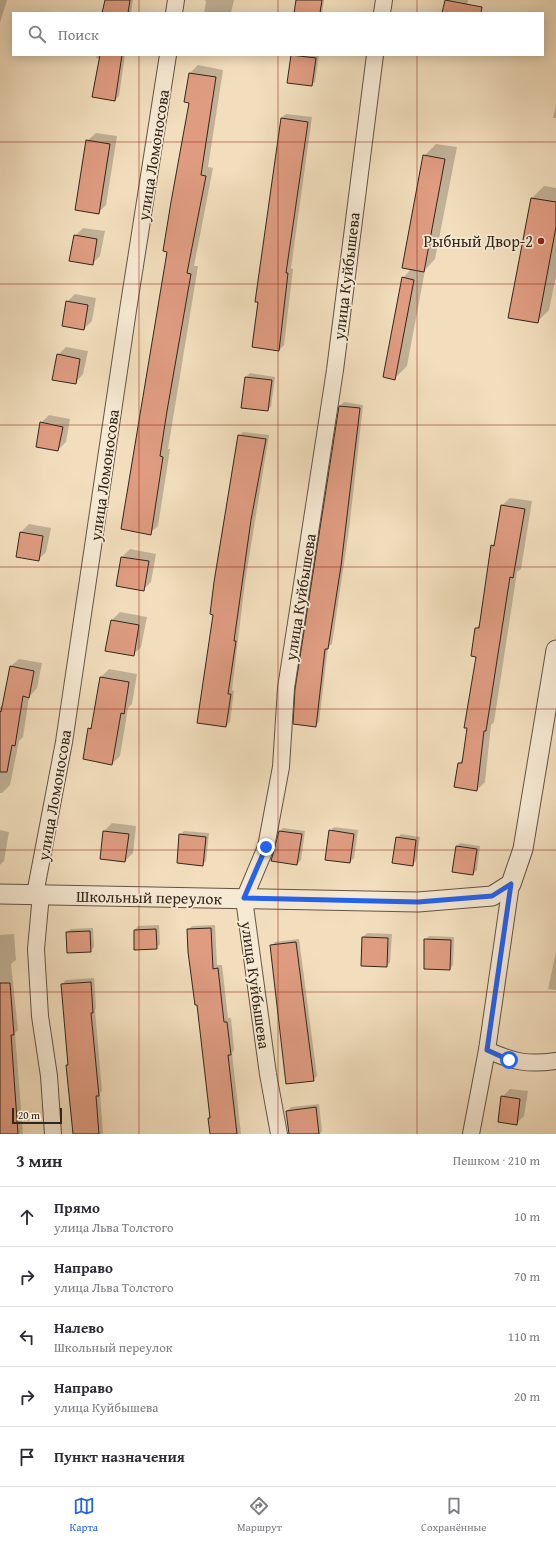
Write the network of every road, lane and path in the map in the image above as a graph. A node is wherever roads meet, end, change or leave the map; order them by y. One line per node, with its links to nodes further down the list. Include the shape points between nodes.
1 (176, 0): 3 (street)
2 (384, 0): 4 (street)
3 (174, 12)
4 (382, 12)
5 (168, 56): 10 (street, улица Ломоносова, via 64,742)
6 (375, 56): 11 (street, улица Куйбышева, via 334,370 286,688 280,767 266,847)
7 (556, 650): 8 (street, via 523,848)
8 (511, 884): 11 (street, Школьный переулок, via 492,896 418,902); 12 (street)
9 (0, 894): 10 (street, Школьный переулок)
10 (38, 894): 11 (street, Школьный переулок); 14 (street, улица Ломоносова, via 36,949 39,1009 49,1076)
11 (244, 898): 15 (street, улица Куйбышева, via 268,1074)
12 (487, 1050): 13 (street, via 509,1060 534,1064); 16 (street)
13 (556, 1061)
14 (53, 1134)
15 (279, 1134)
16 (471, 1134)

